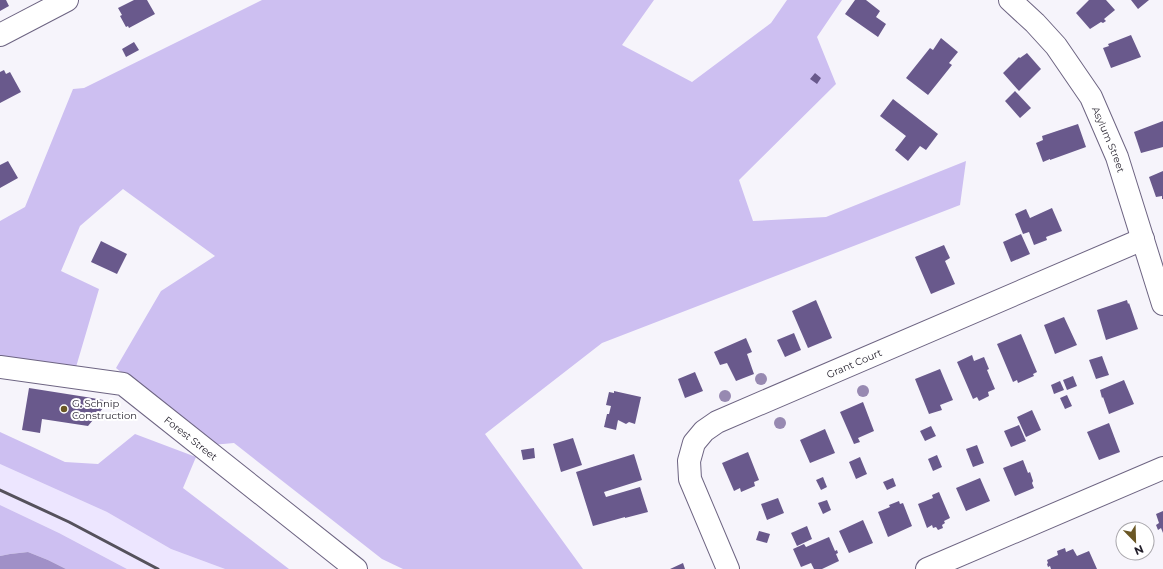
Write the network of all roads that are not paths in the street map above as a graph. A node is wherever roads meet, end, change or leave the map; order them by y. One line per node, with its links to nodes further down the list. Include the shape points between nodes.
1 (67, 0): 3 (street)
2 (1010, 0): 5 (street, Asylum Street, via 1056,46 1091,97 1118,157)
3 (40, 6): 4 (street)
4 (0, 35)
5 (1143, 240): 6 (street, Asylum Street); 10 (street, Grant Court, via 717,422 704,431 694,443 689,461 690,478)
6 (1163, 304)
7 (0, 367): 9 (street, Forest Street, via 123,384)
8 (1163, 468): 11 (street)
9 (356, 569)
10 (728, 569)
11 (927, 569)

